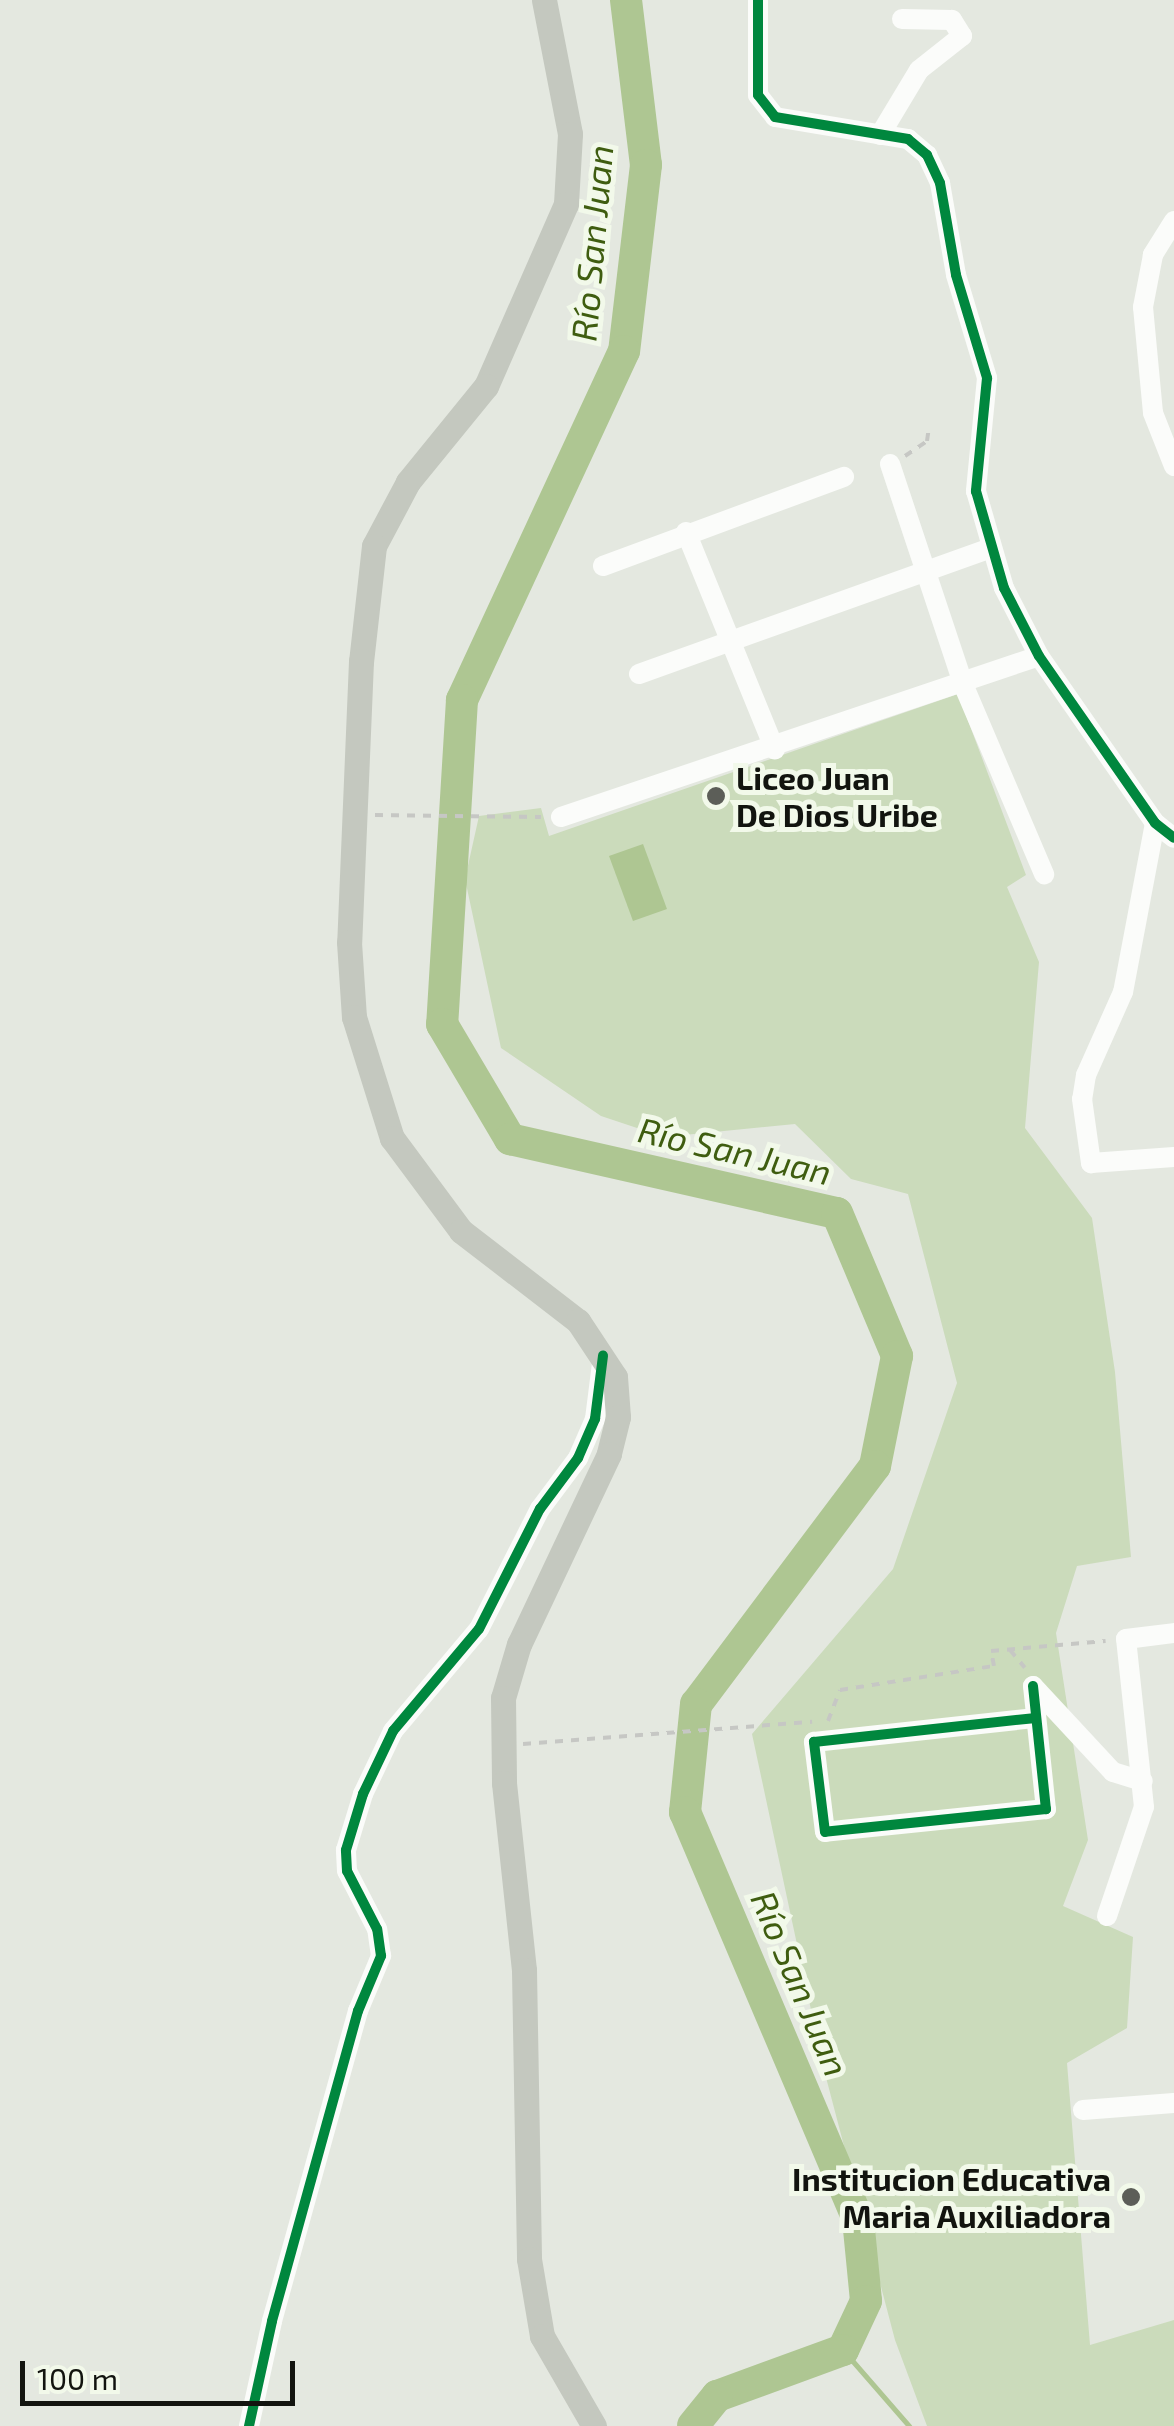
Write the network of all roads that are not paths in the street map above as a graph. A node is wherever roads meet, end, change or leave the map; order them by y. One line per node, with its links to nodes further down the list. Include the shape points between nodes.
1 (544, 0): 23 (main road, via 570,134 566,204 486,386 408,482 374,546 361,661 350,942 354,1016 392,1138 461,1231 578,1321)
2 (758, 0): 4 (street, via 758,95 774,117)
3 (902, 19): 4 (street, via 952,20 962,36 919,70)
4 (880, 135): 10 (street, via 908,138 927,156 940,183 956,275 987,378 976,490)
5 (1174, 221): 7 (street, via 1153,256 1143,308 1153,413)
6 (890, 464): 12 (street)
7 (1174, 466)
8 (844, 477): 9 (street)
9 (686, 532): 11 (street); 13 (street)
10 (990, 548): 12 (street); 14 (street)
11 (603, 566)
12 (927, 571): 13 (street); 16 (street)
13 (728, 642): 15 (street); 17 (street)
14 (1039, 656): 16 (street); 19 (street)
15 (639, 674)
16 (963, 684): 17 (street); 21 (street)
17 (774, 750): 18 (street)
18 (561, 817)
19 (1154, 822): 20 (street); 22 (street, via 1123,992 1086,1075 1091,1163)
20 (1174, 838)
21 (1044, 874)
22 (1174, 1158)
23 (603, 1356): 30 (street, via 594,1419 578,1458 540,1509 479,1629 393,1731 362,1794 347,1871 377,1930 380,1956 358,2011); 31 (main road, via 615,1377 618,1417 609,1454 519,1644 503,1698 524,1970 529,2259 542,2336)
24 (1174, 1633): 26 (street, via 1126,1639)
25 (1036, 1718): 25 (street, via 1046,1809 825,1832 825,1734); 26 (street, via 1032,1686 1113,1772)
26 (1143, 1780): 27 (street, via 1140,1830)
27 (1106, 1916)
28 (1174, 2102): 29 (street)
29 (1082, 2110)
30 (249, 2426)
31 (594, 2426)

